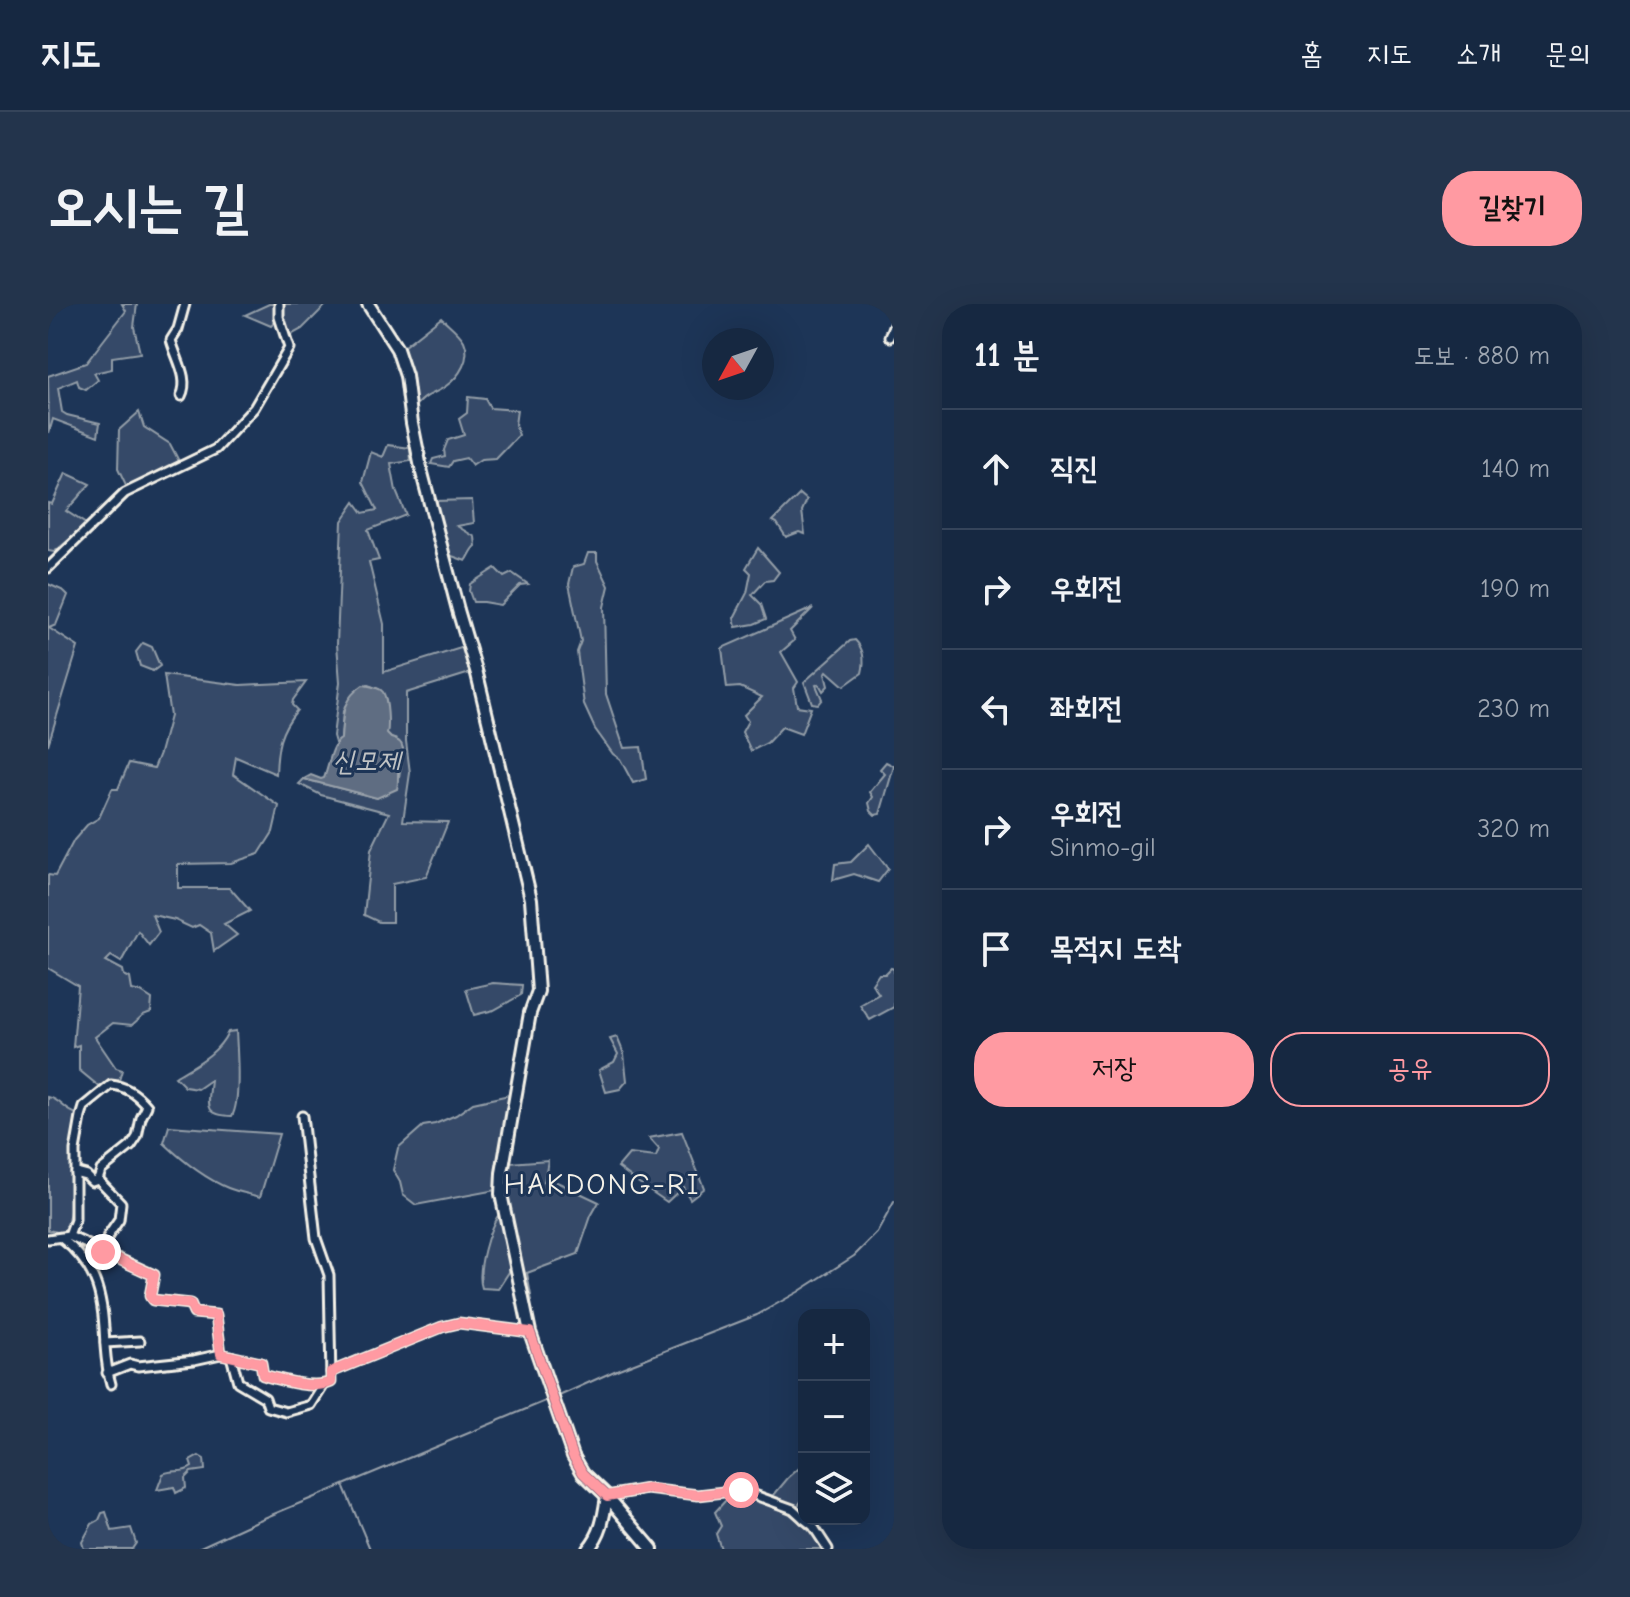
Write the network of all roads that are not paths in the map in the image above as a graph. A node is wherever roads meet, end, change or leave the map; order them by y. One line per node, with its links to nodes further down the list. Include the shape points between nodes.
1 (185, 304): 6 (street, via 171,340 185,379)
2 (279, 304): 7 (street, via 289,348 254,408 216,449 125,493)
3 (368, 304): 14 (street, via 397,349 406,376 422,473 531,899 538,991 501,1194)
4 (894, 326): 5 (street)
5 (890, 337)
6 (181, 396)
7 (48, 568)
8 (302, 1116): 19 (street, via 316,1238 329,1275)
9 (75, 1172): 10 (street); 10 (street, via 84,1107 111,1085 121,1086 147,1106 131,1146 101,1170); 11 (street, via 75,1220)
10 (98, 1179): 13 (street, via 121,1203)
11 (65, 1237): 12 (street); 13 (street); 16 (street, via 84,1259 102,1296)
12 (48, 1239)
13 (103, 1252): 17 (street, via 154,1275 153,1300 190,1304 194,1313 216,1315)
14 (530, 1332): 19 (street, via 459,1323); 23 (street, via 573,1456)
15 (140, 1341): 16 (street)
16 (105, 1343): 20 (street)
17 (221, 1354): 18 (street); 20 (street, via 130,1364)
18 (231, 1356): 22 (street, via 261,1363 263,1375); 22 (street, via 238,1382 265,1398 268,1407 286,1412 311,1405)
19 (331, 1372): 22 (street)
20 (107, 1373): 21 (street)
21 (111, 1384)
22 (327, 1384)
23 (607, 1496): 24 (street, via 647,1489 698,1495 741,1490); 26 (street, via 603,1524); 27 (street)
24 (798, 1514)
25 (812, 1525): 28 (street)
26 (588, 1549)
27 (652, 1549)
28 (828, 1549)

